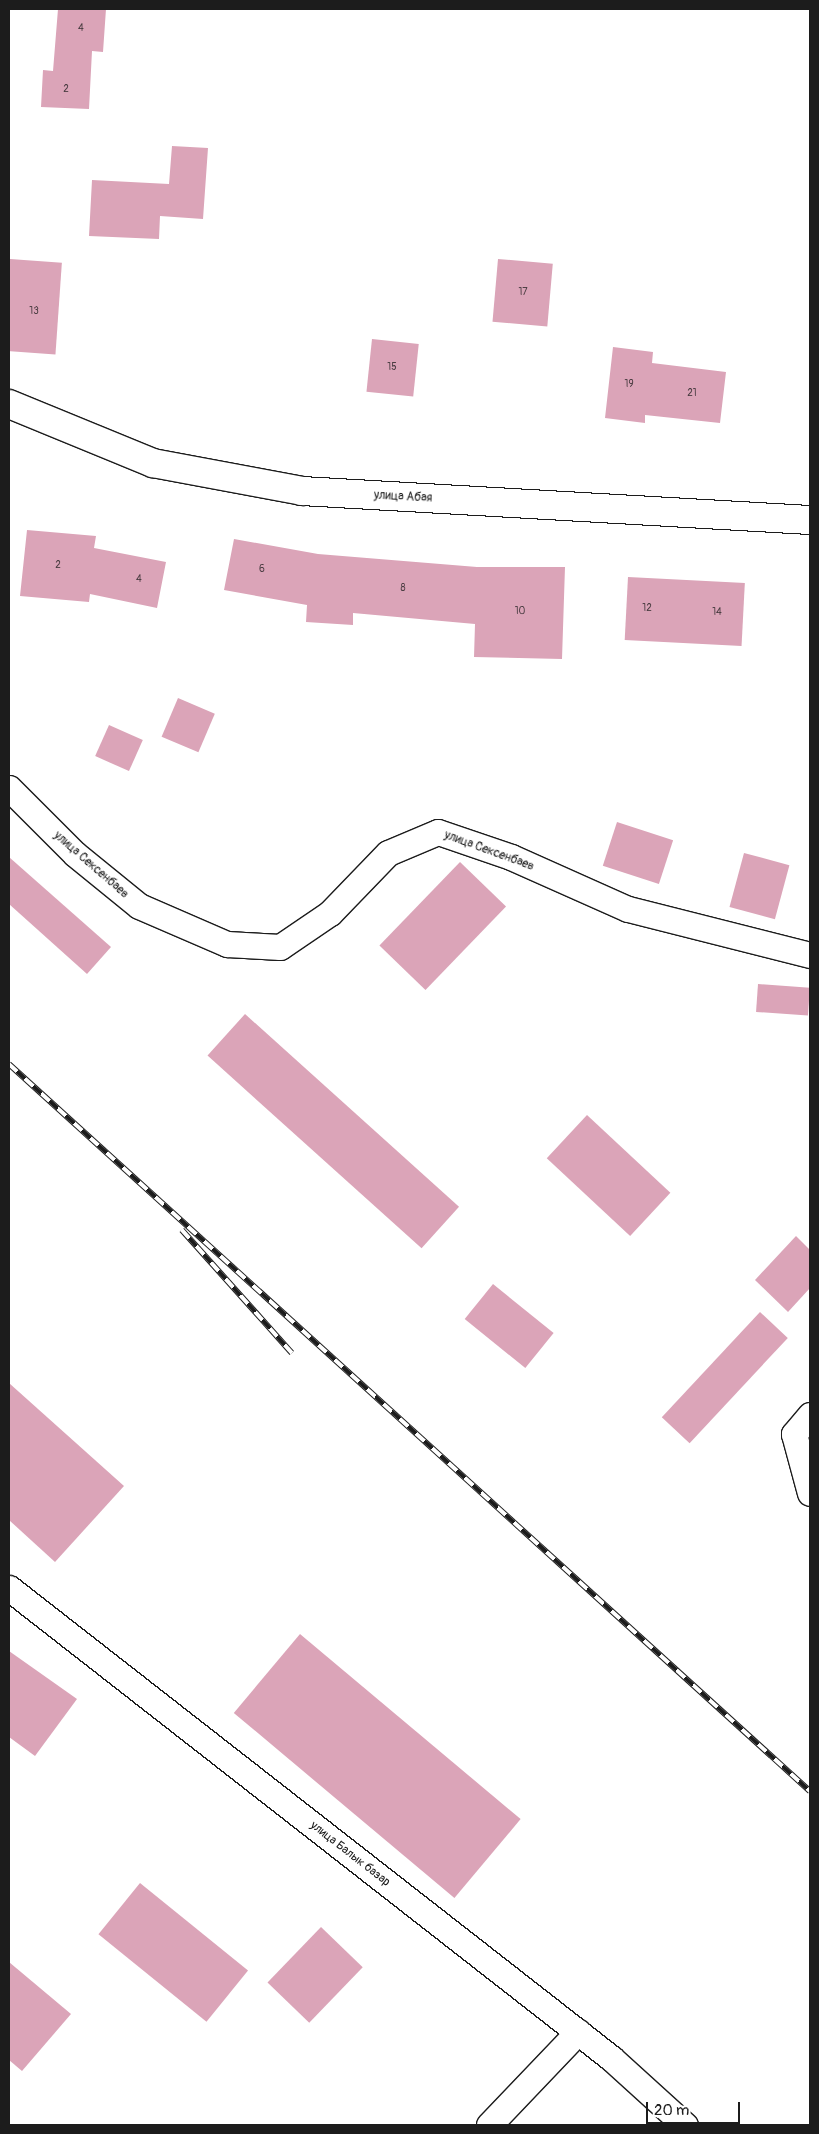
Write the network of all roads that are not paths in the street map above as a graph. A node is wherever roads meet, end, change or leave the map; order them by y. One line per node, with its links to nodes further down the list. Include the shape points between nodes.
1 (9, 404): 2 (street, улица Абая, via 154,463 302,491)
2 (810, 520)
3 (9, 788): 4 (street, улица Сексенбаев, via 75,854 139,906 227,944 280,947 330,913 388,853 438,832 512,857 628,909)
4 (810, 955)
5 (810, 1415): 6 (street, via 794,1434)
6 (810, 1493)
7 (9, 1588): 8 (street, улица Балык базар)
8 (578, 2032): 9 (street); 10 (street, улица Балык базар)
9 (489, 2125)
10 (685, 2125)

